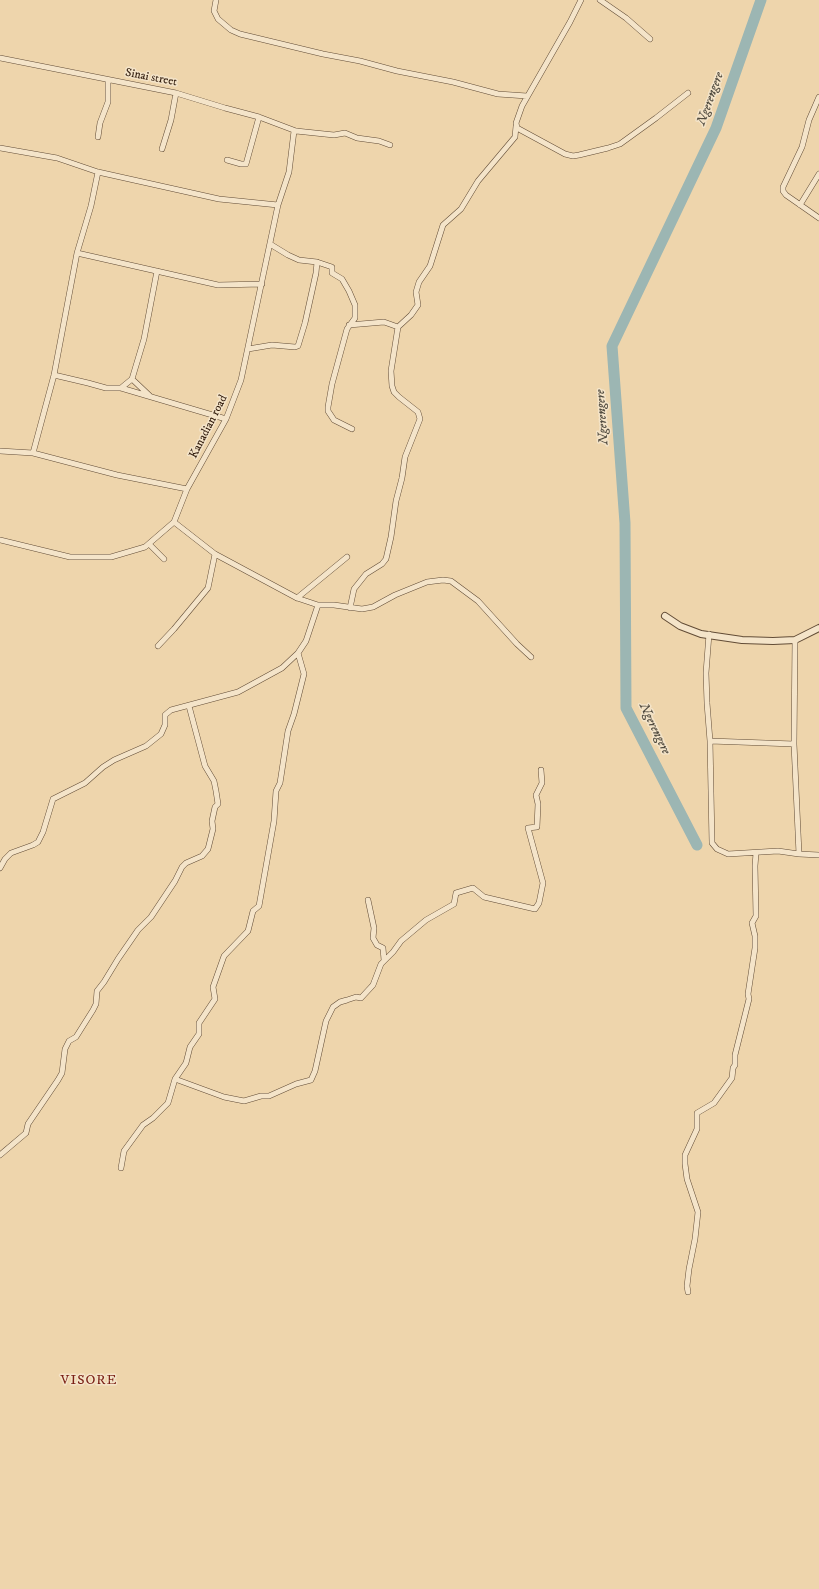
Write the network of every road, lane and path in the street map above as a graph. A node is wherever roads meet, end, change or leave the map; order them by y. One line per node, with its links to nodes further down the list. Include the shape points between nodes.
1 (216, 0): 9 (street, via 214,11 218,19 240,34 498,94)
2 (581, 0): 9 (street)
3 (600, 0): 4 (street)
4 (650, 39)
5 (0, 58): 6 (street, Sinai street)
6 (108, 80): 7 (street, Sinai street); 14 (street, via 108,102)
7 (176, 93): 11 (street, Sinai street); 17 (street)
8 (688, 93): 12 (street, via 620,144 579,155 565,154 520,130)
9 (527, 96): 12 (street)
10 (819, 97): 22 (street, via 809,120 802,147 783,187 786,195)
11 (259, 117): 13 (street, Sinai street); 18 (street, via 246,164)
12 (516, 125): 30 (street, via 515,137 478,180 461,209 443,225 430,266 419,282 416,292 418,305)
13 (294, 130): 15 (street, Sinai street, via 334,135 345,133); 21 (street, Kanadian road, via 289,172)
14 (98, 137)
15 (390, 145)
16 (0, 148): 19 (street, via 57,158)
17 (162, 149)
18 (227, 160)
19 (98, 172): 21 (street, via 219,199); 25 (street)
20 (819, 174): 22 (street)
21 (278, 205): 24 (street, Kanadian road)
22 (800, 205): 23 (street)
23 (819, 218)
24 (270, 244): 26 (street, via 288,256); 28 (street, Kanadian road)
25 (77, 253): 27 (street); 32 (street)
26 (317, 262): 29 (street, via 332,267 332,273 342,279 349,291 356,315); 31 (street, via 298,346 272,346)
27 (157, 271): 28 (street, via 218,285); 33 (street, via 144,339)
28 (262, 284): 31 (street, Kanadian road)
29 (349, 325): 30 (street, via 384,322); 37 (street, via 332,384 328,411 334,420)
30 (398, 327): 49 (street, via 391,371 392,386 394,392 418,412 420,418 406,451 386,558 382,564 366,574 354,588)
31 (248, 350): 36 (street, Kanadian road, via 241,380)
32 (54, 375): 34 (street, via 106,388); 39 (street)
33 (132, 379): 34 (street); 35 (street)
34 (121, 388): 35 (street)
35 (152, 398): 36 (street)
36 (226, 419): 40 (street, Kanadian road)
37 (352, 429)
38 (0, 451): 39 (street)
39 (33, 453): 40 (street, via 117,475)
40 (187, 489): 41 (street, Kanadian road)
41 (174, 522): 43 (street, Kanadian road); 44 (street)
42 (0, 540): 43 (street, Kanadian road, via 70,557 111,557)
43 (149, 544): 46 (street)
44 (215, 554): 47 (street); 54 (street, via 208,588)
45 (347, 557): 47 (street)
46 (164, 559)
47 (297, 598): 48 (street)
48 (318, 605): 49 (street); 55 (street, via 306,641)
49 (350, 608): 56 (street, via 373,607 421,584 448,580 478,601)
50 (665, 616): 52 (street, via 689,630)
51 (819, 628): 53 (street)
52 (709, 634): 53 (street, via 759,641); 58 (street, via 706,673)
53 (795, 640): 59 (street)
54 (158, 646)
55 (298, 653): 57 (street, via 282,668 238,692); 67 (street, via 304,674 288,731 280,783 276,791 274,821 259,906 253,910 248,931 224,956 213,986 215,999 200,1023 199,1034 190,1047 186,1063)
56 (531, 657)
57 (189, 706): 64 (street, via 171,710 165,715 165,725 161,734 146,746 114,760 85,783 53,799 38,842 11,853); 68 (street, via 205,766 214,781 218,804 215,807 208,849 202,856 182,867 151,917 138,930 118,959 97,991 93,1010 65,1049 62,1073 58,1080 28,1124 26,1133)
58 (710, 741): 59 (street); 61 (street, via 712,843 717,849 728,854)
59 (794, 744): 62 (street)
60 (541, 770): 66 (street, via 542,783 536,795 537,827 528,828 543,883 536,908 484,897 473,888 461,890 456,893 454,904 426,920 404,938)
61 (756, 853): 62 (street, via 778,851); 70 (street, via 756,916 752,923 755,948 749,999 735,1055 736,1065 732,1078 714,1103 697,1113 697,1129 685,1155 687,1179 698,1212)
62 (799, 854): 63 (street)
63 (819, 855)
64 (0, 868)
65 (368, 900): 66 (street, via 374,928 373,938 377,945 383,948)
66 (384, 960): 67 (street, via 373,985 361,998 351,998 332,1008 326,1021 311,1080 269,1096 244,1101 224,1097)
67 (175, 1079): 69 (street, via 168,1103 143,1125 124,1151)
68 (0, 1155)
69 (121, 1168)
70 (688, 1292)

